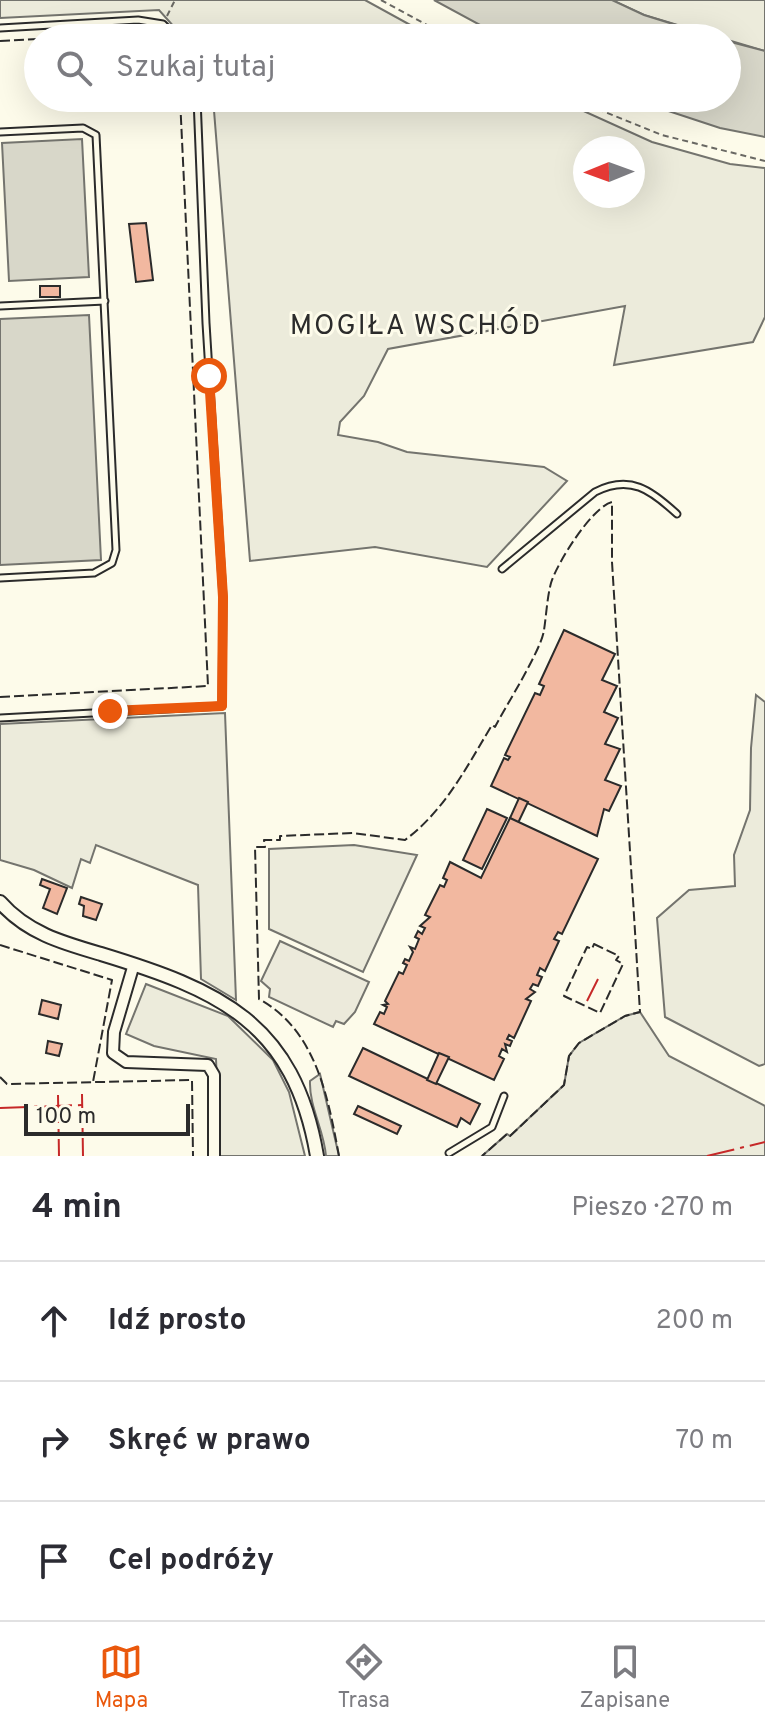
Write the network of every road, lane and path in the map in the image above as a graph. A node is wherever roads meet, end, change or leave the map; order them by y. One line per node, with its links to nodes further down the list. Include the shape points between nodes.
1 (175, 0): 4 (path)
2 (381, 0): 5 (path)
3 (69, 24): 4 (lane)
4 (163, 24)
5 (425, 24)
6 (24, 27): 7 (lane)
7 (0, 28)
8 (198, 112): 17 (lane, via 223,597 222,706)
9 (605, 112): 11 (path, via 662,135)
10 (0, 132): 12 (lane, via 83,128 96,135)
11 (765, 161)
12 (105, 301): 13 (lane); 16 (lane, via 115,557 94,573)
13 (0, 306)
14 (677, 514): 15 (lane, via 655,492 611,484)
15 (502, 569)
16 (0, 578)
17 (0, 718)
18 (0, 902): 19 (street, via 44,935)
19 (134, 964): 22 (street, via 113,1053 126,1062 208,1065 214,1075); 23 (street, via 216,997 257,1031 298,1089)
20 (504, 1096): 21 (lane, via 492,1127)
21 (449, 1153)
22 (214, 1156)
23 (317, 1156)

